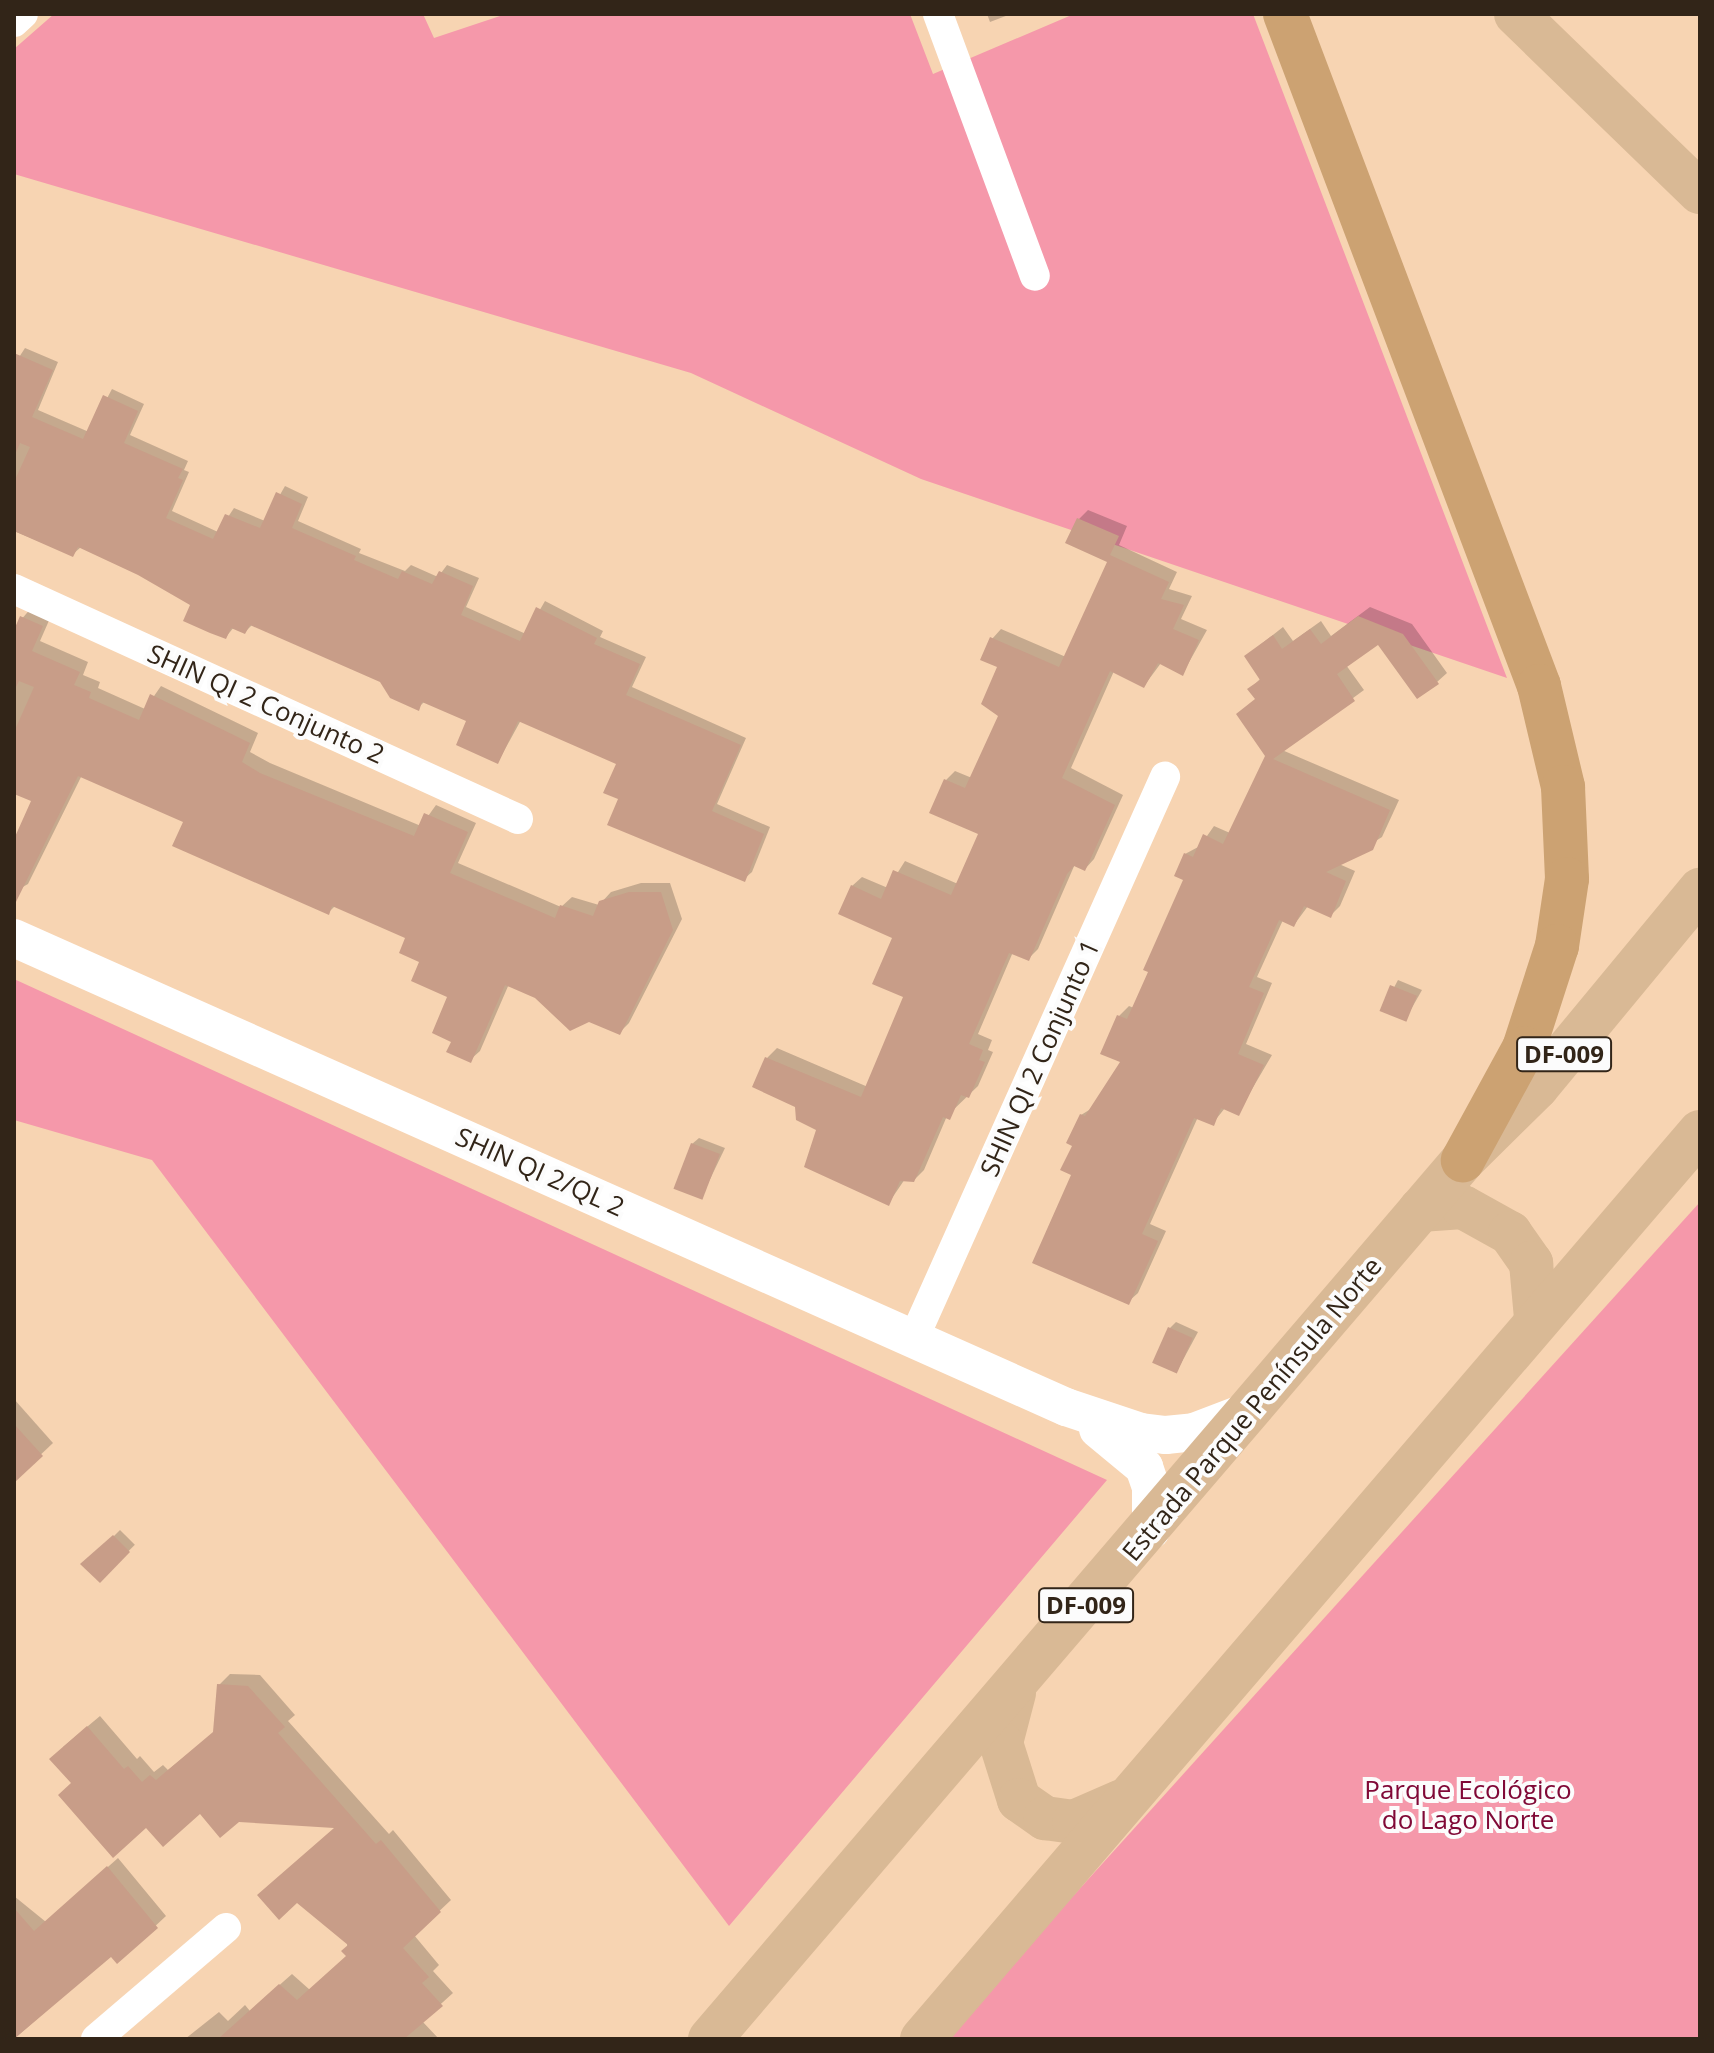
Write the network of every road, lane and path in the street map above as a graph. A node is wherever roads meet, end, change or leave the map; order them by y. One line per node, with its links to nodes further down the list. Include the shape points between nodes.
1 (23, 14): 5 (street)
2 (938, 14): 7 (street)
3 (1285, 14): 14 (highway, via 1539,686 1563,787 1567,879 1557,946 1530,1035)
4 (1516, 14): 6 (main road)
5 (14, 22)
6 (1700, 192)
7 (1035, 276)
8 (14, 589): 10 (street, SHIN QI 2 Conjunto 2)
9 (1165, 777): 17 (street, SHIN QI 2 Conjunto 1)
10 (518, 819)
11 (1700, 890): 14 (main road, Estrada Parque Península Norte / DF-009, via 1537,1087)
12 (14, 938): 17 (street, SHIN QI 2/QL 2)
13 (1700, 1132): 16 (main road)
14 (1463, 1160): 15 (main road, Estrada Parque Península Norte / DF-009)
15 (1420, 1210): 16 (main road, via 1463,1207 1510,1233 1531,1263); 19 (main road, Estrada Parque Península Norte / DF-009)
16 (1536, 1318): 22 (main road)
17 (914, 1338): 18 (street, SHIN QI 2/QL 2)
18 (1066, 1407): 19 (street, SHIN QI 2/QL 2, via 1166,1435 1194,1432); 20 (street, SHIN QI 2/QL 2, via 1132,1452 1144,1467 1151,1487)
19 (1249, 1411): 20 (main road, Estrada Parque Península Norte / DF-009)
20 (1151, 1530): 21 (main road, Estrada Parque Península Norte / DF-009)
21 (1016, 1687): 22 (main road, via 1001,1743 1019,1800 1045,1818 1074,1822); 25 (main road, Estrada Parque Península Norte / DF-009)
22 (1126, 1799): 26 (main road)
23 (226, 1928): 24 (street)
24 (96, 2039)
25 (710, 2039)
26 (922, 2039)

